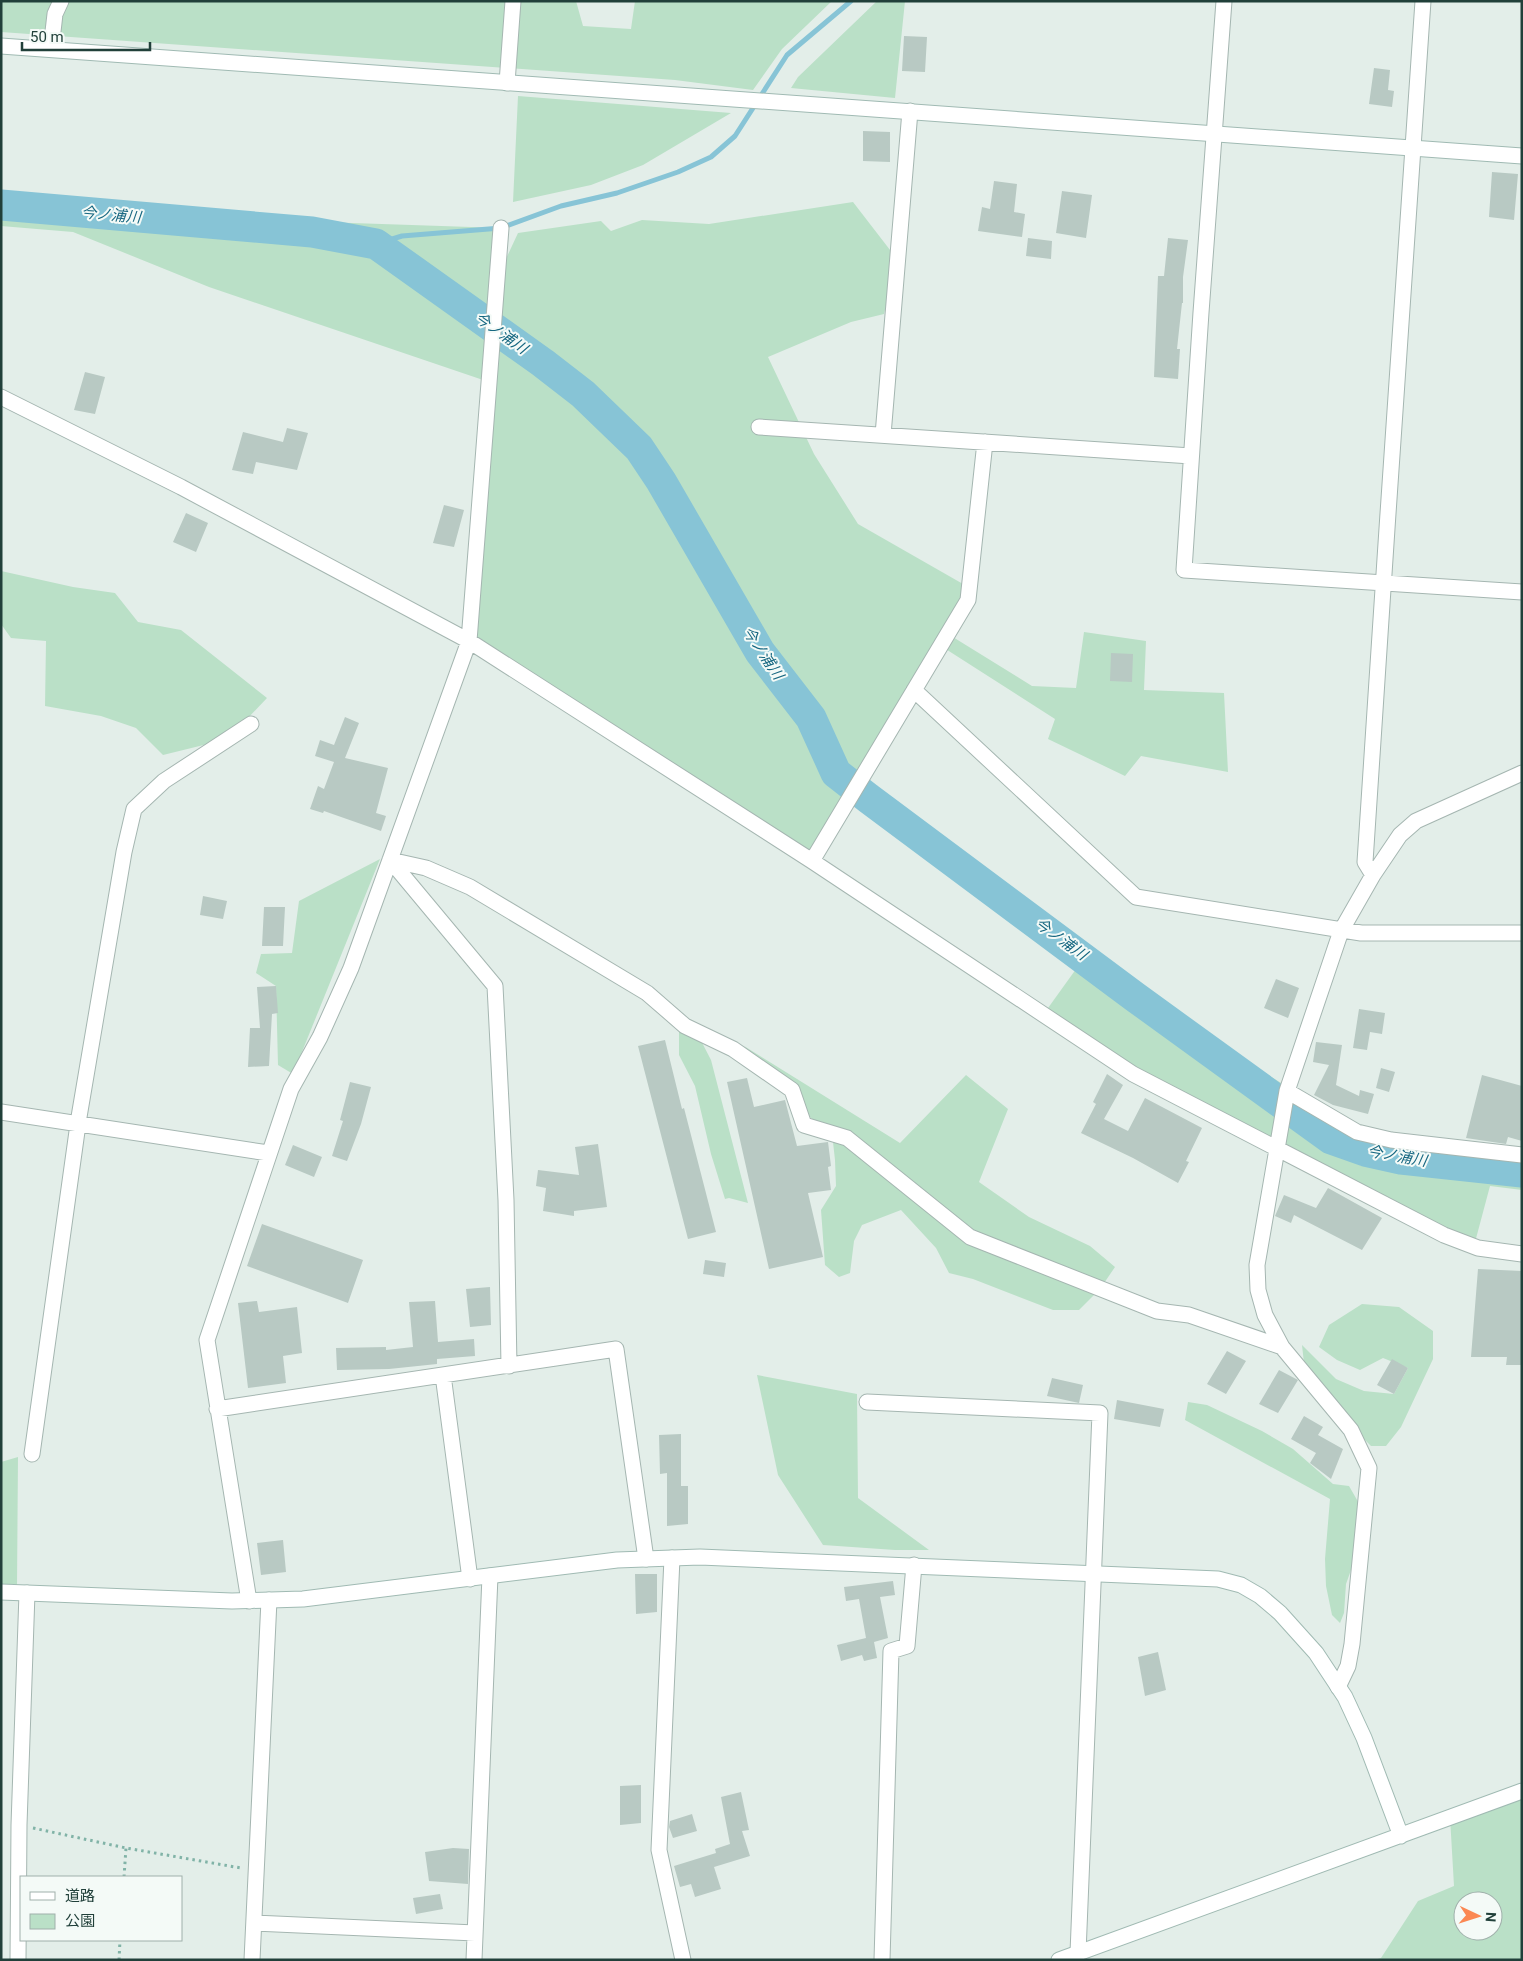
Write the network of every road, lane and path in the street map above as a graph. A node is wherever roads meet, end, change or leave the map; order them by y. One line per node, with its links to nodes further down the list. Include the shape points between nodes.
1 (61, 1): 6 (street, via 55,14)
2 (513, 1): 7 (street)
3 (1224, 1): 9 (street)
4 (1423, 1): 10 (street)
5 (1, 46): 6 (street)
6 (51, 50): 7 (street)
7 (507, 83): 8 (street)
8 (910, 111): 9 (street); 15 (street)
9 (1213, 132): 10 (street); 17 (street)
10 (1412, 148): 11 (street); 18 (street)
11 (1522, 156)
12 (501, 228): 20 (street)
13 (1, 397): 20 (street, via 181,487)
14 (759, 428): 15 (street)
15 (883, 435): 16 (street)
16 (985, 442): 17 (street); 21 (street, via 968,600)
17 (1191, 456): 18 (street, via 1184,570)
18 (1384, 583): 19 (street); 26 (street, via 1365,862)
19 (1522, 592)
20 (469, 641): 24 (street); 25 (street)
21 (914, 690): 25 (street); 27 (street, via 1136,897)
22 (251, 724): 31 (street, via 164,781 134,810)
23 (1522, 773): 26 (street, via 1416,821 1400,835)
24 (390, 860): 33 (street, via 351,968 320,1037 291,1089); 36 (street, via 426,868 470,888 647,993 685,1026 733,1049 792,1090 804,1124 847,1138 970,1237 1157,1311 1189,1315); 37 (street, via 495,986 506,1200)
25 (812, 862): 32 (street, via 1133,1074)
26 (1373, 875): 27 (street)
27 (1341, 931): 28 (street); 29 (street)
28 (1522, 933)
29 (1287, 1091): 32 (street); 34 (street, via 1357,1132 1391,1140)
30 (1, 1112): 31 (street)
31 (78, 1124): 33 (street); 41 (street)
32 (1278, 1148): 35 (street, via 1444,1235 1478,1248); 36 (street, via 1257,1265 1258,1290 1265,1315)
33 (268, 1153): 40 (street, via 207,1340)
34 (1522, 1155)
35 (1522, 1254)
36 (1282, 1347): 52 (street, via 1351,1430 1369,1468 1352,1644 1348,1666)
37 (509, 1366): 38 (street); 43 (street, via 616,1349)
38 (443, 1376): 40 (street); 47 (street)
39 (867, 1402): 45 (street, via 1100,1413)
40 (217, 1409): 51 (street)
41 (32, 1454)
42 (672, 1558): 43 (street); 44 (street); 67 (street, via 659,1850)
43 (646, 1559): 46 (street)
44 (914, 1565): 45 (street); 68 (street, via 907,1646 891,1651)
45 (1093, 1572): 52 (street, via 1218,1579 1241,1584 1280,1612 1316,1653); 62 (street)
46 (490, 1576): 47 (street); 60 (street)
47 (470, 1579): 50 (street)
48 (1, 1592): 49 (street)
49 (26, 1593): 51 (street); 54 (street)
50 (269, 1600): 51 (street); 57 (street)
51 (249, 1601)
52 (1338, 1687): 55 (street, via 1364,1738)
53 (1522, 1791): 55 (street)
54 (18, 1825): 56 (path); 63 (street)
55 (1400, 1836): 62 (street)
56 (126, 1848): 57 (path); 58 (path)
57 (256, 1870): 59 (street)
58 (124, 1876)
59 (254, 1923): 60 (street); 65 (street)
60 (476, 1933): 66 (street)
61 (120, 1941): 64 (path)
62 (1078, 1953): 69 (street)
63 (18, 1960)
64 (118, 1960)
65 (252, 1960)
66 (474, 1960)
67 (683, 1960)
68 (882, 1960)
69 (1059, 1960)

